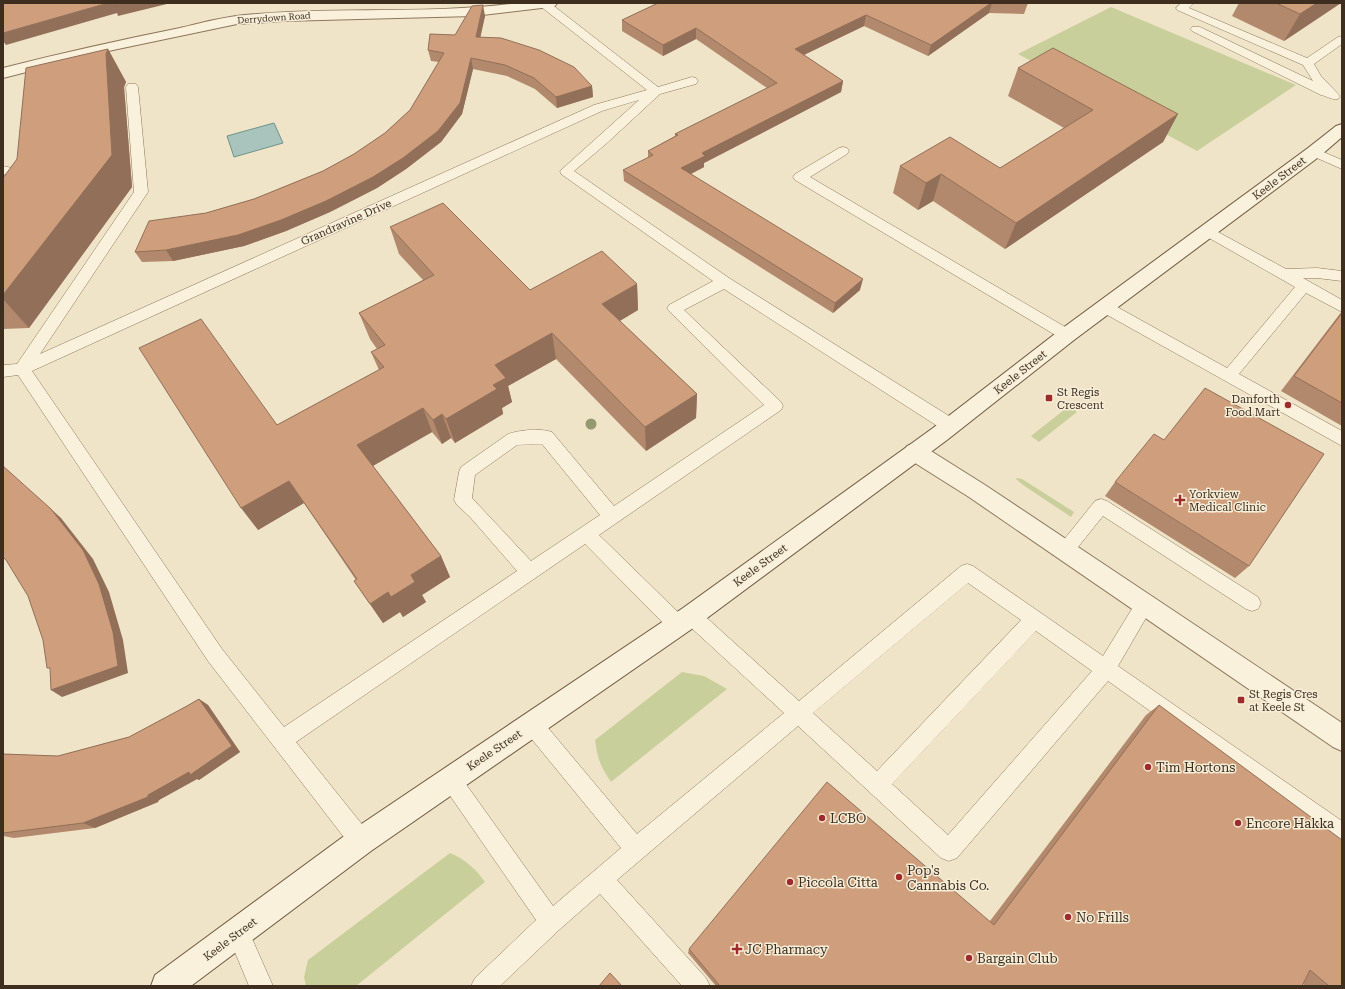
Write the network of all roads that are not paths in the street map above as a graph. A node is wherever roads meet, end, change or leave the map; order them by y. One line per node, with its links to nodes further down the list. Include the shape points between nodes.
1 (1190, 3): 7 (lane, via 1181,8)
2 (239, 4): 4 (main road)
3 (547, 4): 4 (main road, Derrydown Road, via 462,13); 11 (lane)
4 (243, 19): 8 (main road, Derrydown Road, via 109,45)
5 (1203, 24): 12 (lane, via 1196,29)
6 (1342, 39): 7 (lane)
7 (1308, 63): 12 (lane, via 1316,78)
8 (3, 73)
9 (692, 81): 11 (lane, Grandravine Drive)
10 (132, 87): 29 (lane, via 141,192)
11 (656, 91): 23 (lane, via 566,171); 29 (lane, Grandravine Drive, via 598,108)
12 (1338, 98)
13 (1342, 129): 15 (main road, Keele Street)
14 (843, 151): 28 (lane, via 800,177)
15 (1314, 152): 16 (lane); 19 (main road, Keele Street)
16 (1342, 165)
17 (3, 170): 18 (lane, via 25,175)
18 (27, 184)
19 (1207, 231): 21 (lane); 27 (main road, Keele Street)
20 (1317, 273): 21 (lane); 22 (lane); 24 (lane)
21 (1284, 274): 25 (lane)
22 (1342, 276)
23 (724, 282): 32 (lane); 35 (lane, via 674,309 775,406)
24 (1342, 285)
25 (1305, 286): 26 (lane); 31 (lane)
26 (1342, 306)
27 (1105, 307): 28 (main road, Keele Street); 31 (lane)
28 (1067, 335): 32 (main road, Keele Street)
29 (22, 369): 30 (lane, Grandravine Drive); 47 (lane, via 215,655)
30 (3, 371)
31 (1229, 376): 33 (lane)
32 (951, 426): 34 (main road, Keele Street)
33 (1342, 439)
34 (915, 452): 37 (main road); 42 (main road, Keele Street)
35 (612, 516): 36 (lane); 38 (lane, via 546,437 514,439 467,472 463,500)
36 (586, 534): 38 (lane); 42 (lane)
37 (1064, 552): 39 (lane, via 1101,506); 40 (main road)
38 (530, 572): 47 (lane)
39 (1252, 603)
40 (1144, 605): 43 (lane); 46 (main road)
41 (1035, 618): 43 (lane); 44 (lane, via 967,572); 49 (lane)
42 (685, 620): 44 (lane); 45 (main road, Keele Street)
43 (1106, 669): 49 (lane, via 949,850); 50 (lane)
44 (799, 714): 49 (lane); 52 (lane)
45 (532, 724): 48 (main road, Keele Street); 52 (lane)
46 (1342, 738)
47 (281, 740): 51 (lane)
48 (451, 780): 51 (main road, Keele Street); 54 (lane)
49 (877, 785)
50 (1342, 834)
51 (361, 841): 55 (main road, Keele Street)
52 (636, 849): 53 (lane)
53 (601, 879): 54 (lane); 59 (lane)
54 (551, 922): 58 (lane)
55 (238, 933): 56 (main road, Keele Street); 57 (lane)
56 (166, 986)
57 (261, 986)
58 (483, 986)
59 (698, 986)

